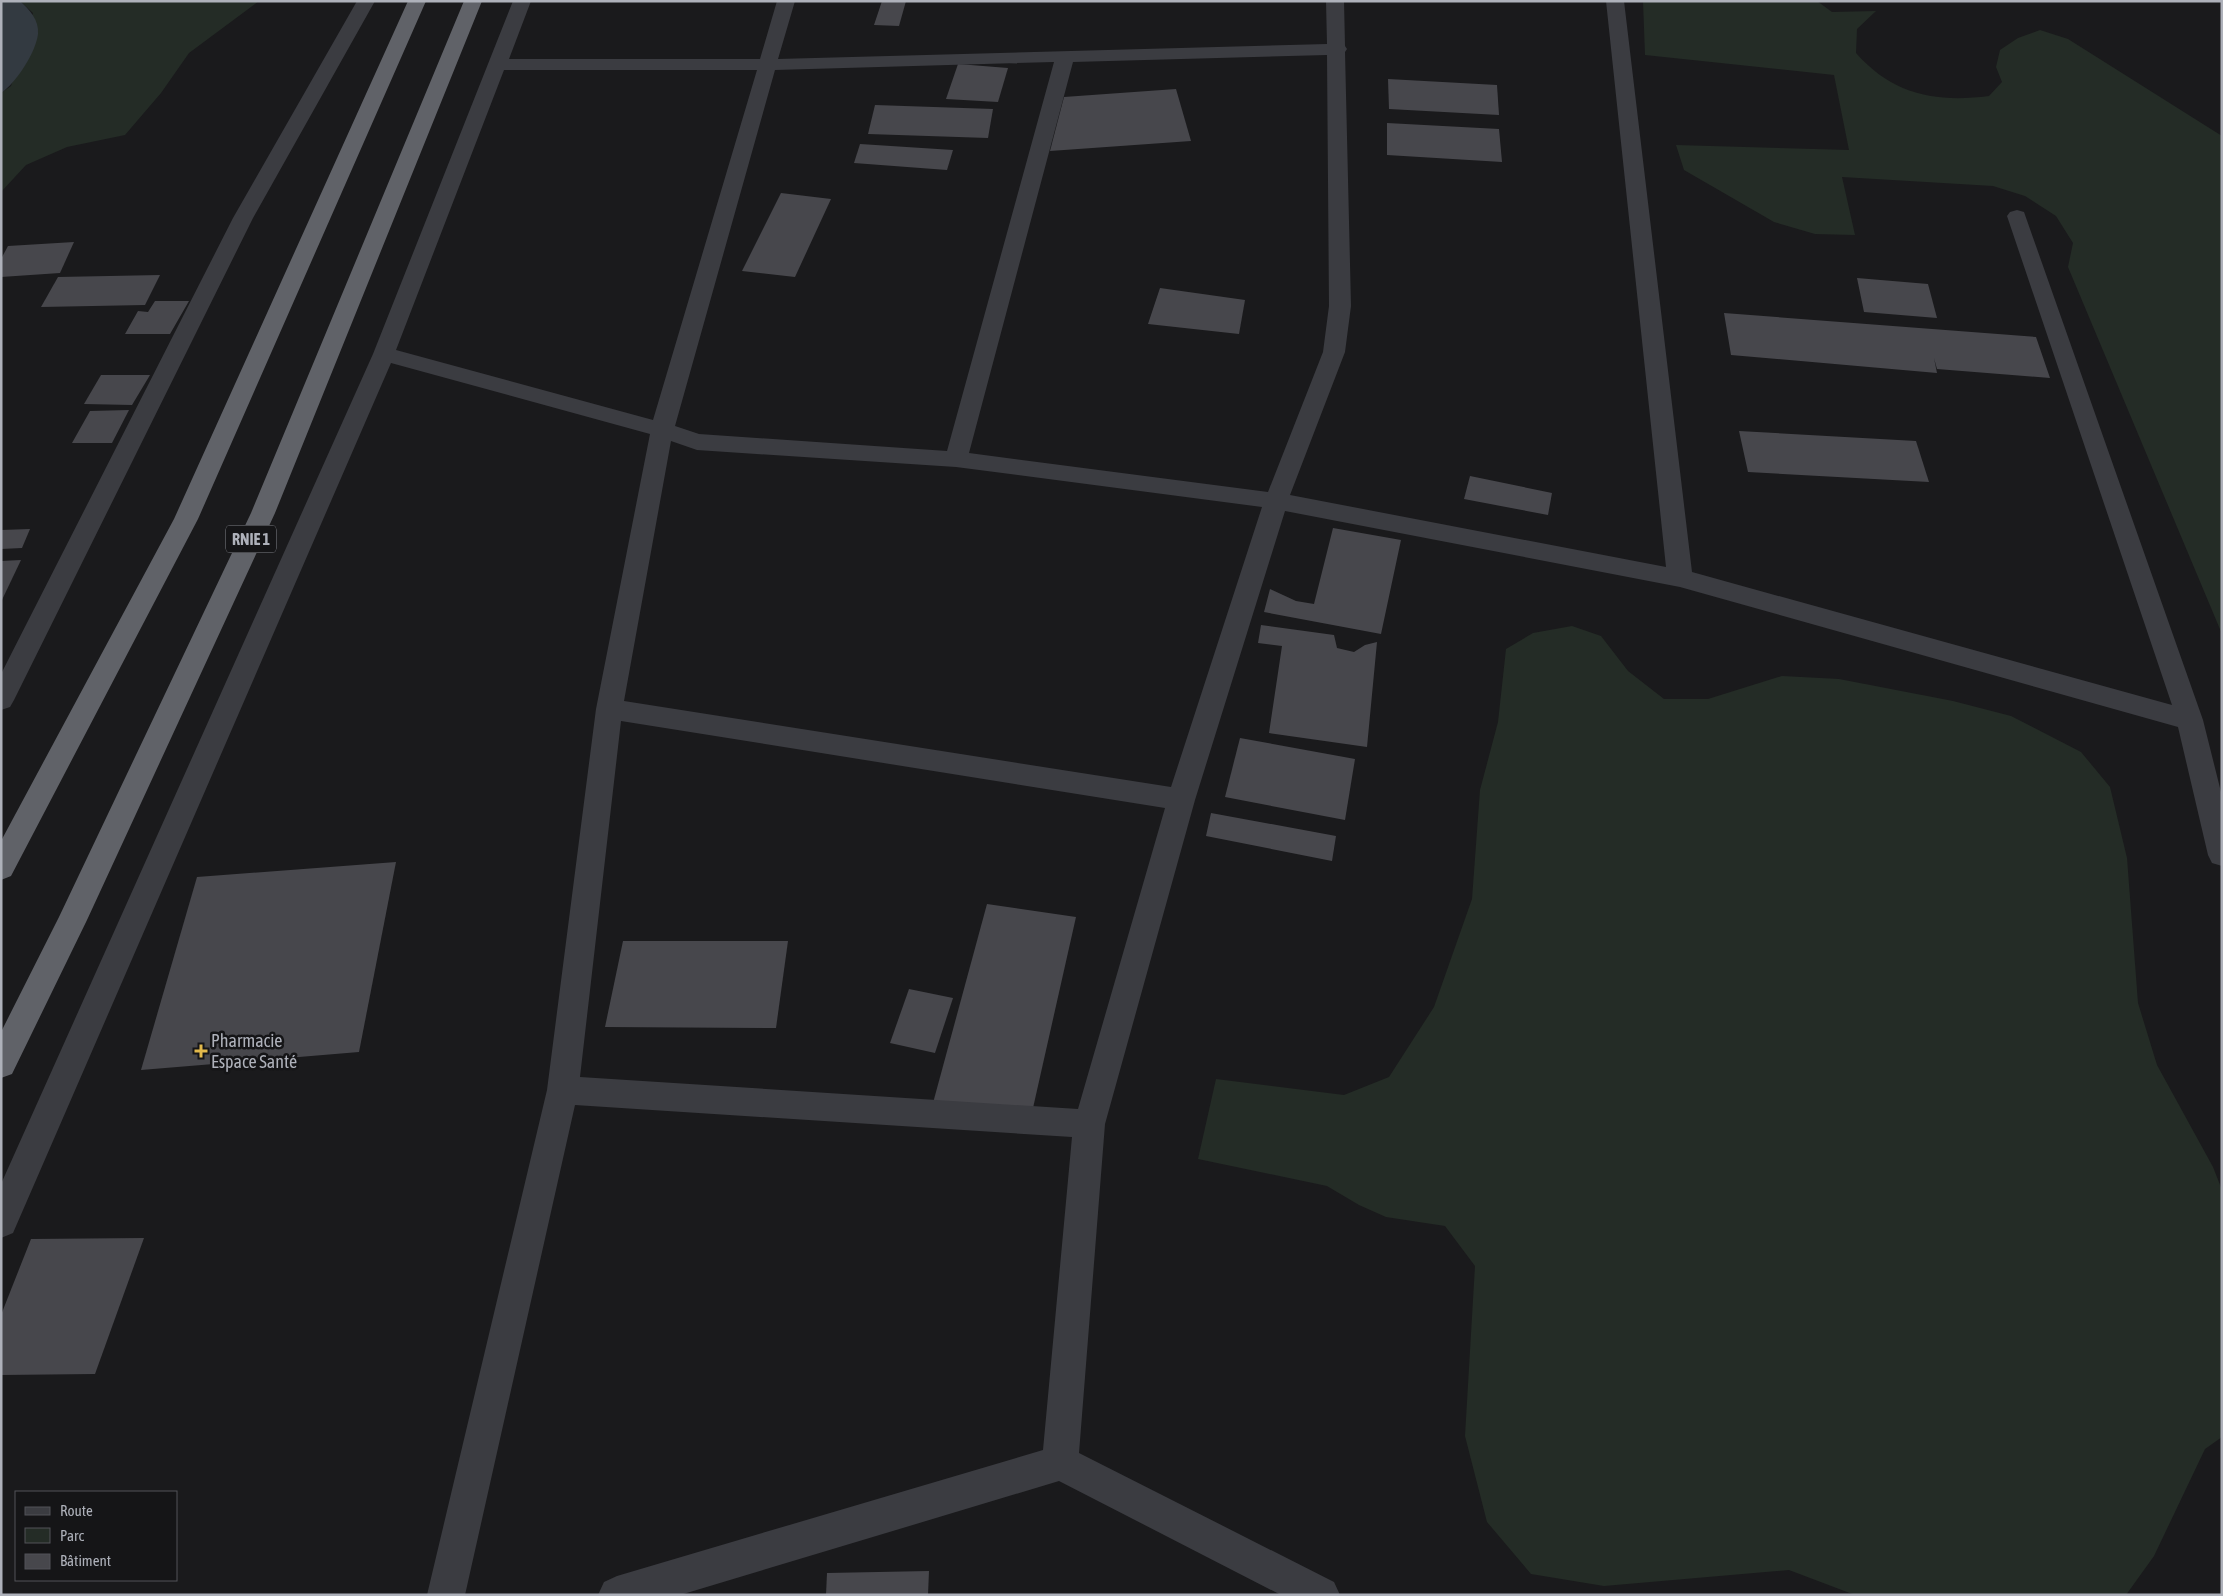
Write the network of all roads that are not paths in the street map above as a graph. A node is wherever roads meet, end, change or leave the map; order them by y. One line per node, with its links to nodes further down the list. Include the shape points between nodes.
1 (366, 1): 18 (street, via 243,218)
2 (417, 1): 23 (highway, via 186,519)
3 (473, 1): 24 (highway, RNIE 1, via 263,513)
4 (522, 1): 10 (street)
5 (786, 1): 11 (street)
6 (1335, 1): 8 (street)
7 (1616, 1): 17 (street)
8 (1338, 49): 9 (street); 16 (street, via 1340,306 1334,352)
9 (1065, 56): 11 (street); 15 (street)
10 (496, 64): 11 (street); 13 (street)
11 (766, 66): 14 (street)
12 (2017, 216): 20 (street)
13 (384, 354): 14 (street); 27 (street)
14 (662, 430): 15 (street, via 697,442); 19 (street)
15 (956, 459): 16 (street)
16 (1276, 501): 17 (street); 21 (street)
17 (1680, 578): 20 (street)
18 (1, 700)
19 (609, 709): 21 (street); 25 (street)
20 (2190, 720): 22 (street)
21 (1181, 800): 26 (street)
22 (2222, 855)
23 (1, 868)
24 (1, 1064)
25 (564, 1090): 26 (street); 29 (street)
26 (1089, 1124): 28 (street)
27 (1, 1222)
28 (1060, 1463): 30 (street); 31 (street)
29 (446, 1595)
30 (617, 1595)
31 (1321, 1595)

